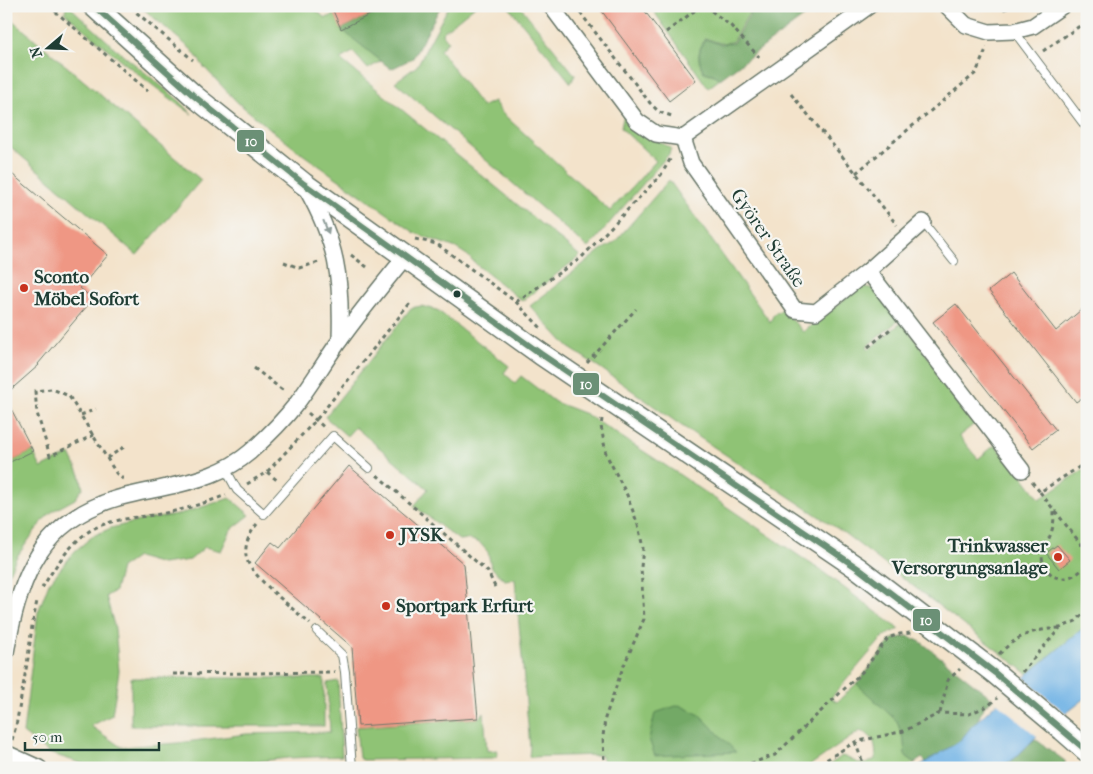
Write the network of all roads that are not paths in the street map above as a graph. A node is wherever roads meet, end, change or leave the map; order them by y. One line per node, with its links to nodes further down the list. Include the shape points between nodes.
1 (94, 6): 9 (main road, via 194,96)
2 (551, 6): 8 (street, via 637,121 656,134)
3 (869, 6): 8 (street)
4 (947, 6): 6 (street, via 966,25 989,32)
5 (1062, 6): 6 (street, via 1033,26)
6 (1014, 31): 7 (lane)
7 (1087, 128)
8 (683, 138): 13 (street, Györer Straße, via 691,163 795,310 816,312)
9 (304, 184): 11 (main road); 14 (street, one-way to 14, via 335,254 341,307)
10 (923, 222): 12 (lane); 13 (street, Györer Straße)
11 (408, 247): 14 (street); 22 (main road, bridge, via 540,354 860,569 991,670)
12 (954, 261)
13 (868, 270): 17 (street)
14 (340, 340): 15 (street, via 280,423 248,453)
15 (225, 468): 16 (lane, via 237,490 264,514 333,436); 18 (street, via 195,481 102,503 72,518 34,559)
16 (370, 468)
17 (1022, 470)
18 (9, 623): 20 (street)
19 (318, 631): 24 (lane, via 342,655)
20 (6, 652)
21 (9, 748): 23 (street)
22 (1087, 750)
23 (38, 768)
24 (352, 768)

